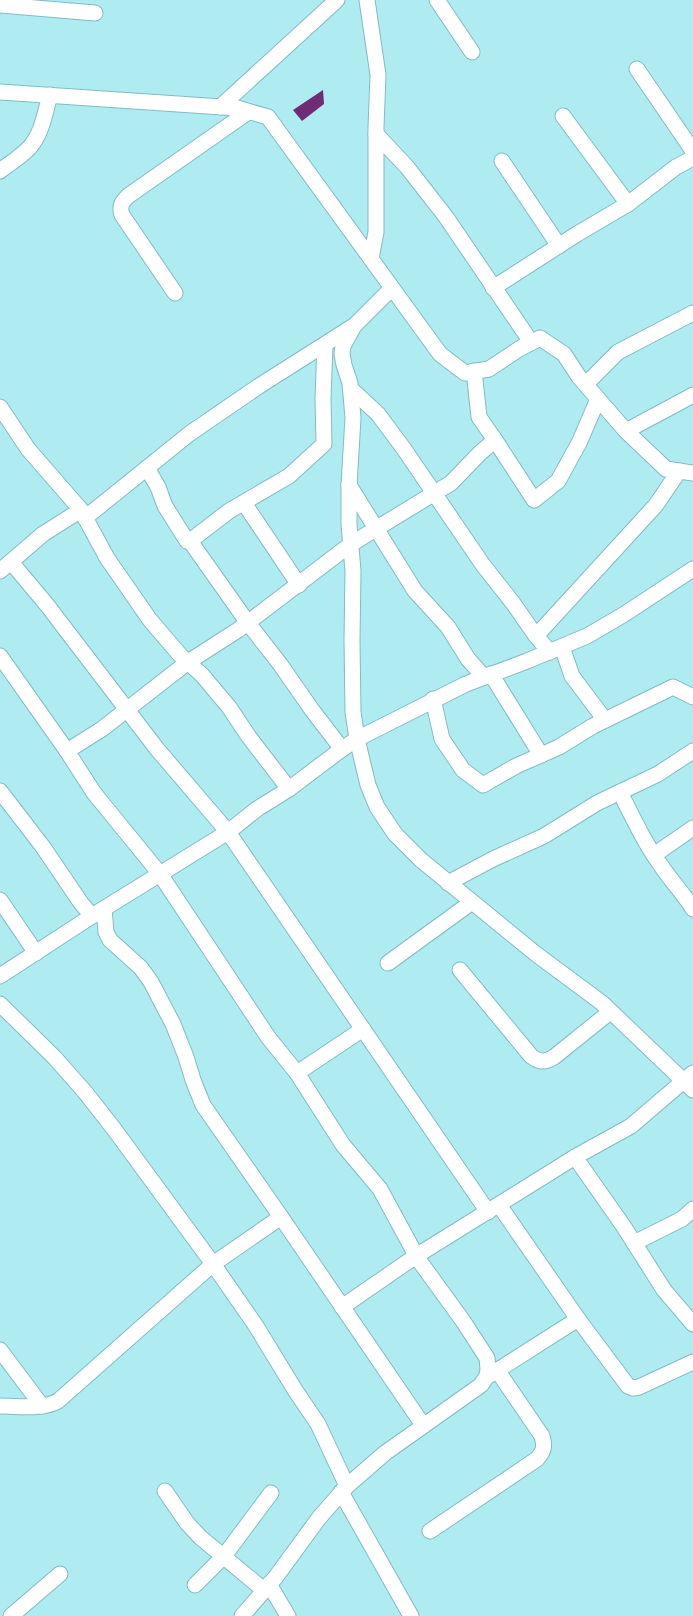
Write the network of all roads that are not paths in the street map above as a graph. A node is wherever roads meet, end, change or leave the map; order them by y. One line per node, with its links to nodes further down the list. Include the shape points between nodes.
1 (336, 0): 10 (street)
2 (367, 0): 13 (street, via 378,74)
3 (437, 0): 6 (street)
4 (0, 5): 5 (street)
5 (95, 13)
6 (472, 52)
7 (637, 69): 14 (street)
8 (0, 92): 9 (street)
9 (50, 95): 10 (street); 17 (street, via 35,140 29,148)
10 (220, 107): 11 (street, via 237,108)
11 (248, 112): 20 (street, via 268,117); 23 (street, via 128,196 121,205 122,215)
12 (563, 116): 18 (street)
13 (376, 134): 20 (street, via 376,232); 22 (street, via 407,167 446,217)
14 (693, 152)
15 (693, 158): 18 (street, via 676,167)
16 (502, 161): 19 (street)
17 (0, 171)
18 (628, 204): 19 (street)
19 (559, 246): 22 (street)
20 (371, 259): 21 (street)
21 (392, 288): 25 (street); 28 (street, via 440,354 465,373)
22 (493, 288): 26 (street)
23 (175, 293)
24 (693, 313): 29 (street, via 618,352)
25 (354, 326): 27 (street); 30 (street, via 342,354)
26 (531, 342): 28 (street, via 489,369); 29 (street, via 540,338 564,354)
27 (325, 345): 36 (street, via 189,434); 40 (street, via 324,444 289,476)
28 (474, 371): 35 (street, via 479,417)
29 (586, 384): 32 (street)
30 (351, 389): 38 (street, via 353,418); 39 (street, via 378,414)
31 (693, 394): 34 (street)
32 (598, 399): 34 (street); 35 (street, via 579,443 558,481 534,500)
33 (0, 407): 41 (street, via 28,449)
34 (626, 430): 37 (street, via 666,469)
35 (495, 440): 39 (street, via 451,484)
36 (147, 468): 41 (street); 43 (street, via 165,506)
37 (686, 472): 49 (street)
38 (349, 485): 42 (street); 44 (street)
39 (435, 494): 42 (street); 49 (street, via 483,565)
40 (244, 502): 43 (street); 47 (street)
41 (83, 514): 45 (street, via 43,534); 52 (street, via 107,558 150,620)
42 (376, 528): 44 (street); 53 (street, via 415,591 448,627 468,659)
43 (190, 541): 48 (street)
44 (351, 544): 47 (street); 58 (street, via 353,712)
45 (3, 567): 56 (street, via 47,605)
46 (693, 569): 50 (street, via 622,616)
47 (299, 585): 48 (street)
48 (248, 622): 52 (street); 59 (street)
49 (536, 636): 50 (street)
50 (556, 649): 53 (street); 57 (street, via 572,676)
51 (0, 656): 60 (street)
52 (188, 662): 56 (street); 63 (street, via 229,707)
53 (488, 676): 55 (street); 62 (street)
54 (693, 697): 57 (street, via 673,687)
55 (434, 699): 58 (street); 62 (street, via 442,739 463,770 483,785)
56 (127, 709): 60 (street, via 102,729); 67 (street, via 157,749)
57 (605, 720): 62 (street)
58 (357, 739): 59 (street); 70 (street, via 368,785 377,807 395,834)
59 (342, 749): 63 (street)
60 (67, 751): 69 (street, via 94,793)
61 (693, 751): 64 (street, via 658,774)
62 (541, 755)
63 (289, 789): 67 (street, via 257,809)
64 (620, 792): 68 (street, via 638,830); 70 (street, via 597,803 544,836)
65 (1, 794): 74 (street, via 43,847 81,903)
66 (693, 828): 68 (street)
67 (228, 832): 69 (street); 81 (street)
68 (654, 855): 73 (street)
69 (160, 874): 74 (street); 82 (street, via 268,1037)
70 (448, 883): 72 (street)
71 (0, 900): 75 (street)
72 (472, 902): 76 (street); 80 (street)
73 (693, 909)
74 (98, 912): 75 (street); 87 (street, via 110,940 141,968 151,982 173,1024 203,1106)
75 (36, 953): 78 (street)
76 (388, 963)
77 (460, 970): 80 (street, via 531,1056 542,1062 554,1057)
78 (0, 976)
79 (0, 1004): 90 (street, via 85,1092)
80 (610, 1012): 83 (street)
81 (364, 1029): 82 (street); 85 (street)
82 (297, 1073): 89 (street, via 343,1145 380,1189)
83 (690, 1081): 84 (street, via 631,1126)
84 (575, 1157): 85 (street); 88 (street)
85 (494, 1208): 89 (street); 92 (street)
86 (693, 1209): 88 (street, via 682,1219)
87 (281, 1217): 90 (street); 91 (street)
88 (634, 1243): 93 (street, via 664,1290)
89 (416, 1256): 91 (street); 96 (street, via 463,1321 487,1358 488,1369)
90 (213, 1264): 98 (street, via 69,1391 52,1404); 100 (street, via 318,1424)
91 (342, 1307): 99 (street)
92 (578, 1319): 95 (street, via 628,1386 633,1388); 96 (street)
93 (693, 1324)
94 (0, 1350): 98 (street)
95 (693, 1362)
96 (492, 1373): 99 (street, via 472,1392); 103 (street, via 542,1436 543,1452 537,1459)
97 (0, 1406): 98 (street)
98 (42, 1406)
99 (423, 1426): 100 (street, via 385,1453)
100 (344, 1489): 107 (street, via 318,1518); 111 (street)
101 (165, 1491): 104 (street, via 196,1532)
102 (271, 1492): 104 (street)
103 (430, 1531)
104 (224, 1556): 106 (street); 107 (street)
105 (60, 1574): 108 (street)
106 (195, 1585)
107 (267, 1588): 109 (street); 110 (street)
108 (11, 1616)
109 (242, 1616)
110 (288, 1616)
111 (411, 1616)

